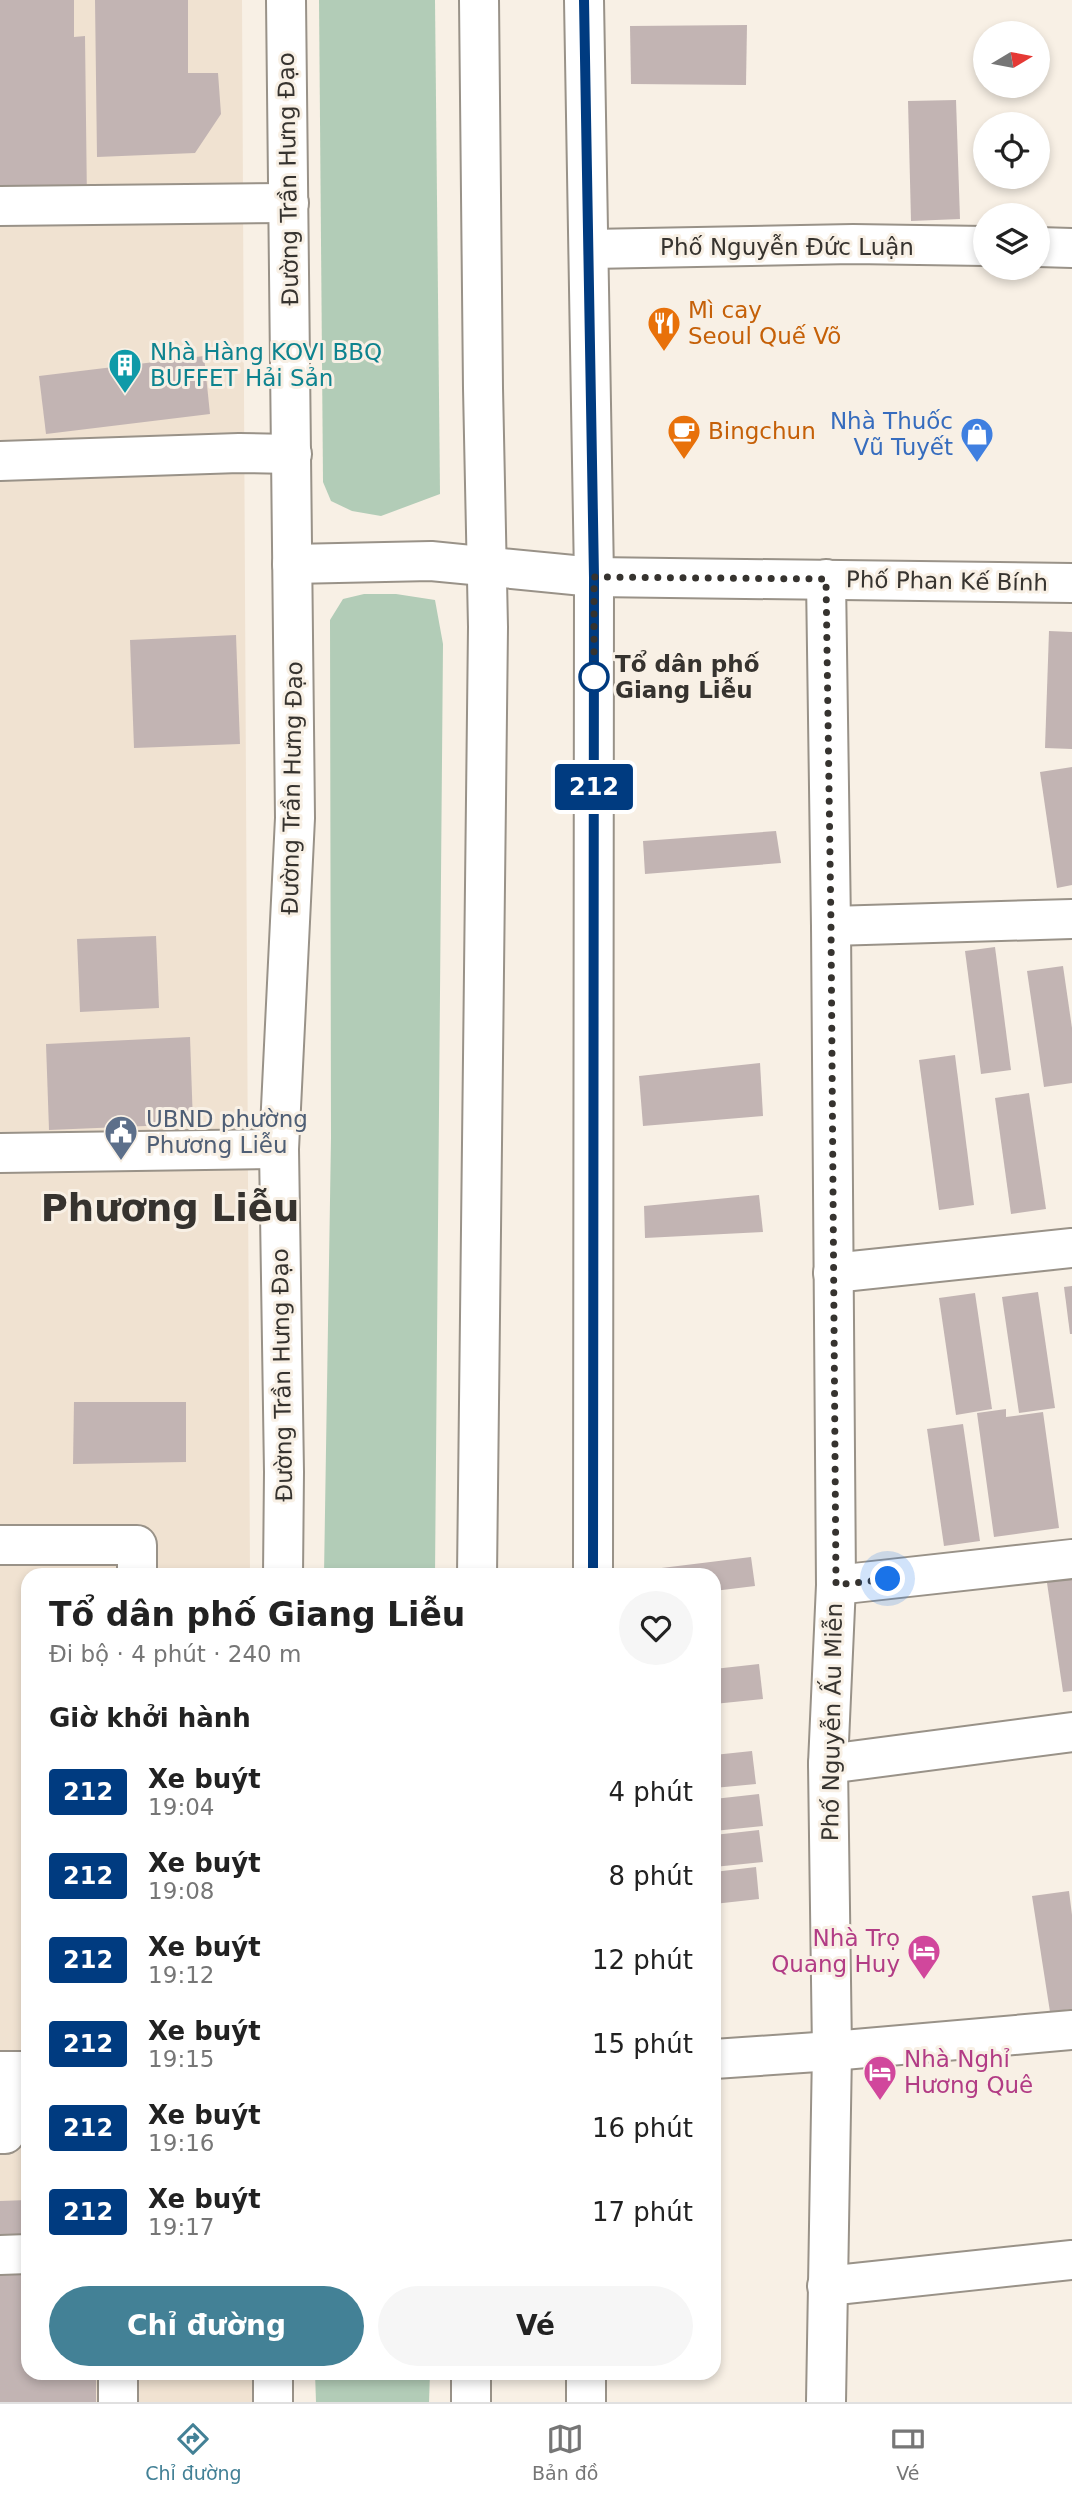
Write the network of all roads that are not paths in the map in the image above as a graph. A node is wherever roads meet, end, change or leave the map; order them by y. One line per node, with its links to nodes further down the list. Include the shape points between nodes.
1 (286, 0): 4 (main road, Đường Trần Hưng Đạo)
2 (479, 0): 13 (main road)
3 (584, 0): 8 (main road)
4 (289, 203): 5 (main road); 10 (main road, Đường Trần Hưng Đạo)
5 (0, 206)
6 (973, 246): 8 (main road, Phố Nguyễn Đức Luận)
7 (1050, 247): 9 (main road)
8 (590, 248): 14 (main road)
9 (1072, 248)
10 (292, 454): 11 (main road); 12 (main road, Đường Trần Hưng Đạo)
11 (0, 461)
12 (292, 564): 13 (main road, Phố Phan Kế Bính, via 431,561); 19 (main road, Đường Trần Hưng Đạo, via 295,818)
13 (486, 565): 14 (main road, Phố Phan Kế Bính); 27 (main road)
14 (594, 577): 15 (main road, Phố Phan Kế Bính); 28 (main road)
15 (826, 579): 16 (main road, Phố Phan Kế Bính); 18 (main road, Phố Nguyễn Ấu Miễn)
16 (1072, 583)
17 (1072, 919): 18 (main road)
18 (831, 926): 22 (main road, Phố Nguyễn Ấu Miễn)
19 (279, 1149): 20 (main road); 26 (main road, Đường Trần Hưng Đạo)
20 (0, 1153)
21 (1072, 1248): 22 (main road)
22 (833, 1273): 29 (main road, Phố Nguyễn Ấu Miễn)
23 (0, 1545): 25 (main road, via 137,1545)
24 (1072, 1559): 29 (main road)
25 (137, 1568)
26 (282, 1568)
27 (477, 1568)
28 (593, 1568)
29 (836, 1585): 31 (main road, Phố Nguyễn Ấu Miễn)
30 (1072, 1732): 31 (main road)
31 (828, 1764): 33 (main road, Phố Nguyễn Ấu Miễn)
32 (1072, 2030): 33 (main road)
33 (832, 2051): 34 (main road); 40 (main road, Phố Nguyễn Ấu Miễn)
34 (721, 2059)
35 (21, 2071): 36 (main road, via 2,2071 5,2134)
36 (0, 2134)
37 (21, 2254): 38 (main road)
38 (0, 2255)
39 (1072, 2260): 40 (main road)
40 (827, 2286): 49 (main road, Phố Nguyễn Ấu Miễn)
41 (118, 2380): 45 (main road)
42 (273, 2380): 46 (main road)
43 (471, 2380): 47 (main road)
44 (586, 2380): 48 (main road)
45 (118, 2402)
46 (273, 2402)
47 (471, 2402)
48 (586, 2402)
49 (825, 2402)

